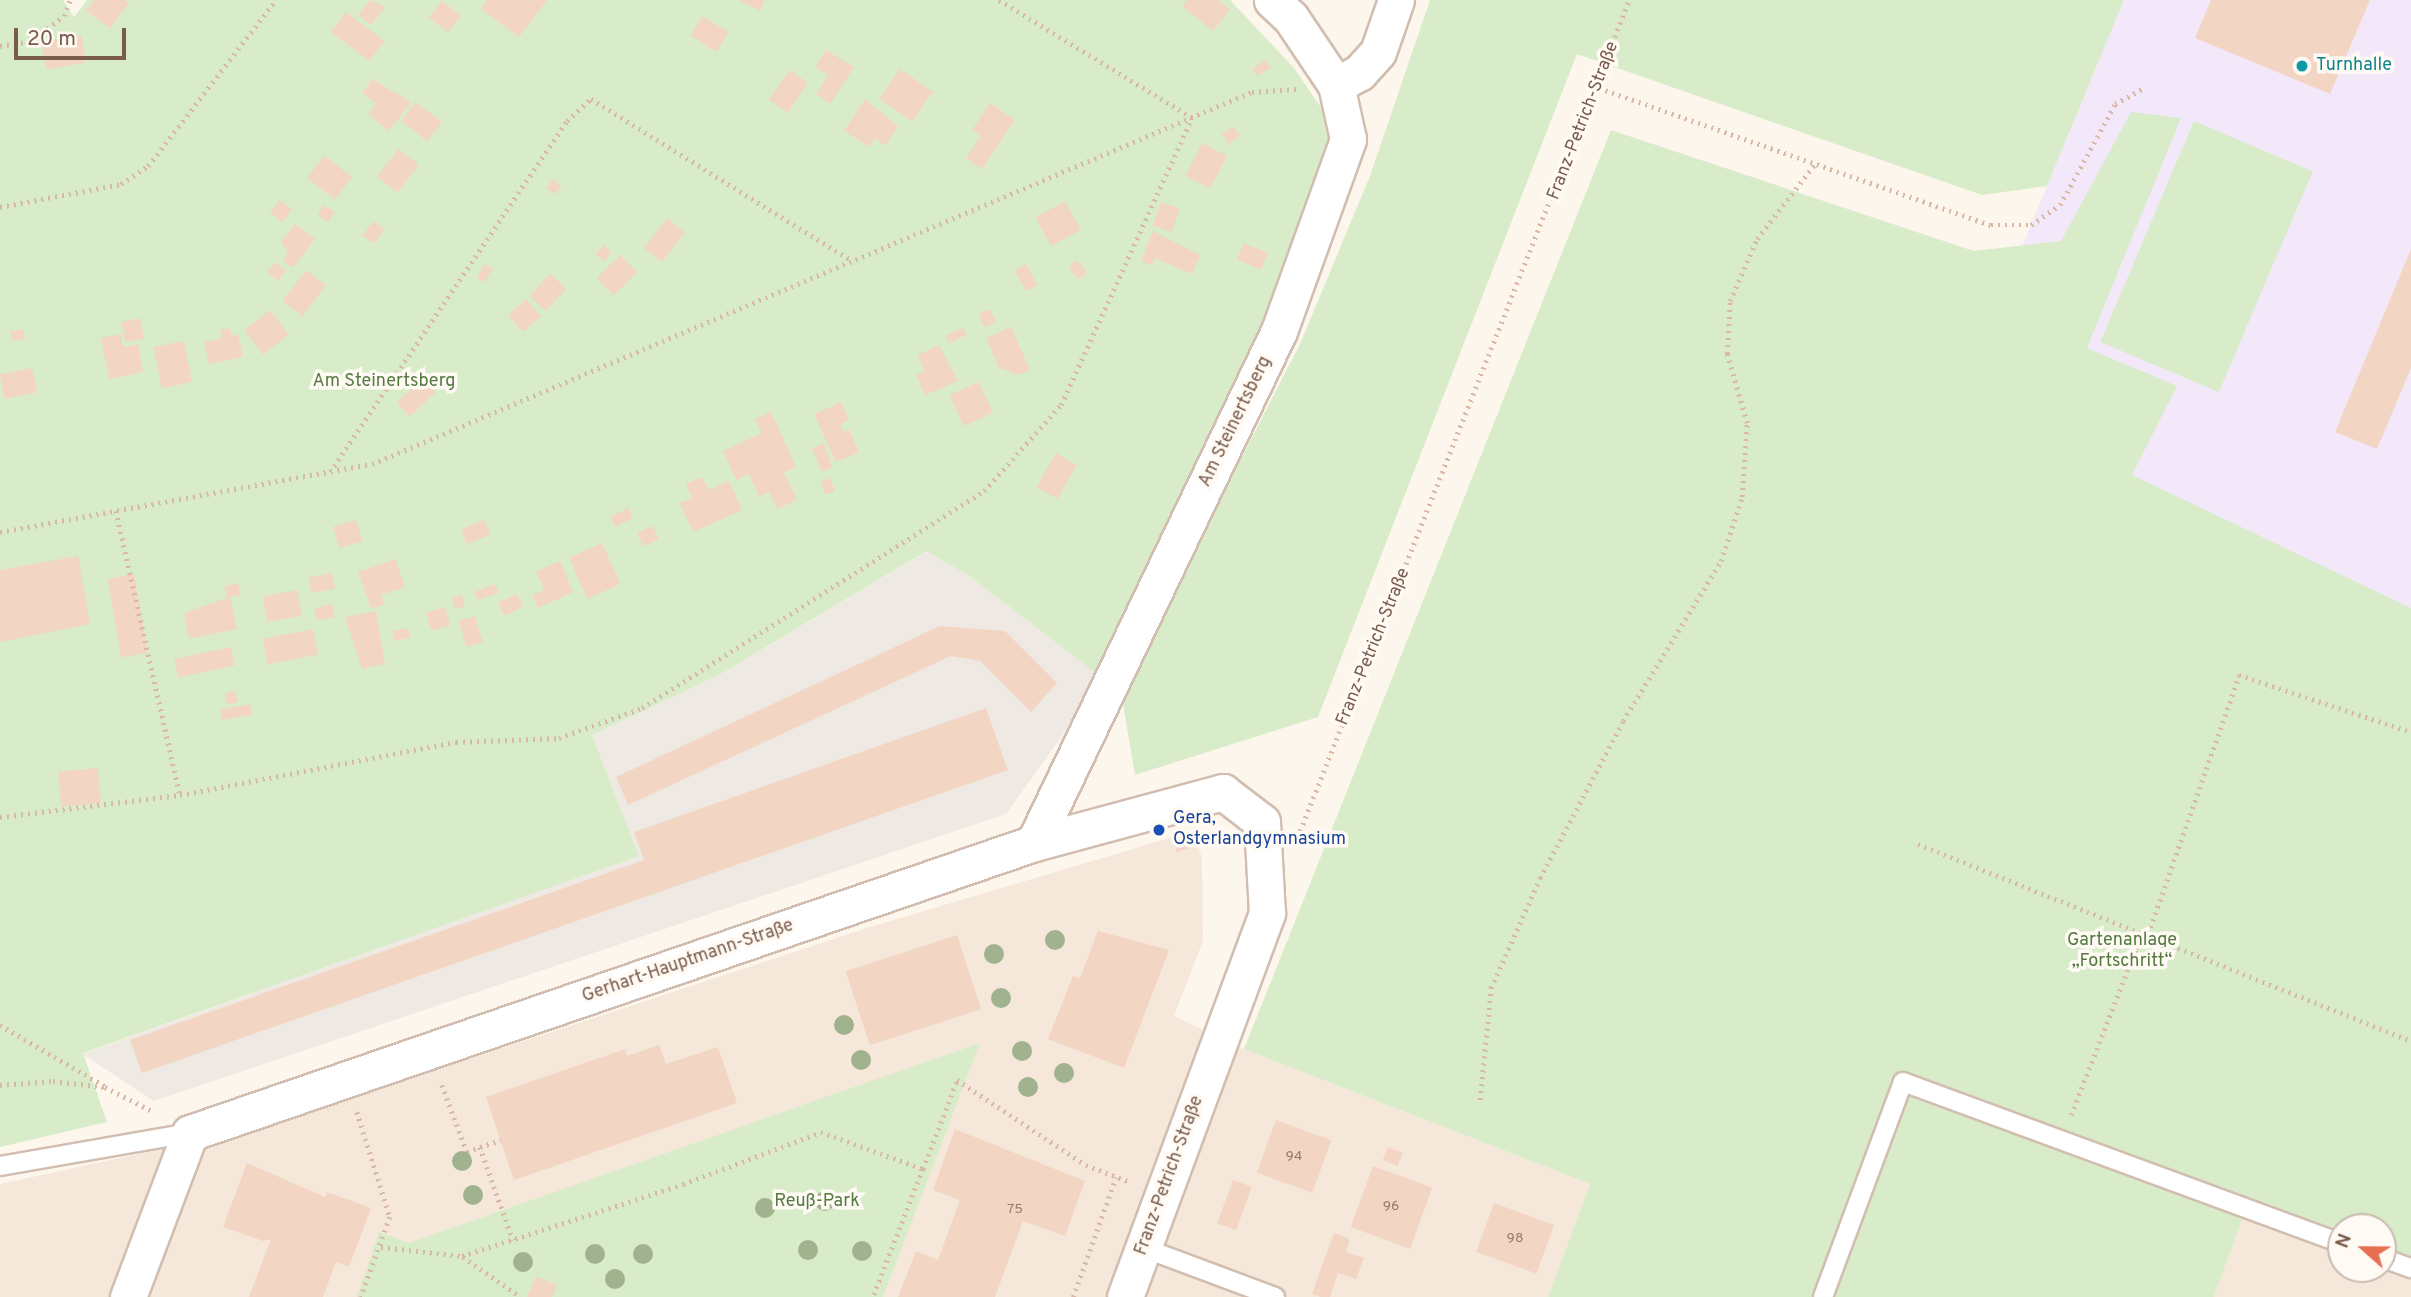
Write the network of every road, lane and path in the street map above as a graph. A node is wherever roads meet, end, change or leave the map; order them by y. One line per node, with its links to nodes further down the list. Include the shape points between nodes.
1 (70, 0): 7 (path, via 64,16 30,41)
2 (276, 0): 13 (path, via 148,166 121,184)
3 (998, 0): 11 (path)
4 (1272, 0): 8 (street, Am Steinertsberg, via 1291,18)
5 (1396, 0): 8 (street, via 1378,52 1359,73)
6 (1629, 0): 9 (path, Franz-Petrich-Straße)
7 (0, 46)
8 (1336, 85): 11 (path, via 1252,92); 22 (street, Am Steinertsberg, via 1348,139 1279,331)
9 (1599, 88): 12 (path); 21 (path, Franz-Petrich-Straße)
10 (2144, 88): 12 (path, via 2115,104 2060,205 2031,225 1991,225)
11 (1192, 118): 14 (path); 19 (path, via 1061,405 1028,448 984,491 642,708 559,738 456,742)
12 (1815, 164): 32 (path, via 1757,239 1730,301 1727,354 1747,423 1742,497 1721,561 1623,721 1529,902 1491,988)
13 (0, 207)
14 (853, 261): 15 (path, via 372,464); 15 (path, via 591,99 567,121)
15 (330, 472): 16 (path)
16 (116, 511): 17 (path); 19 (path)
17 (0, 532)
18 (2411, 732): 25 (path, via 2239,675)
19 (180, 794): 20 (path)
20 (0, 817)
21 (1298, 836)
22 (1034, 843): 24 (street, Gerhart-Hauptmann-Straße, via 1223,792 1262,822); 28 (street, Gerhart-Hauptmann-Straße)
23 (1918, 844): 25 (path)
24 (1267, 913): 40 (street, Franz-Petrich-Straße)
25 (2148, 934): 27 (path); 35 (path, via 2136,948)
26 (0, 1025): 31 (path)
27 (2411, 1041)
28 (430, 1051): 29 (street, Gerhart-Hauptmann-Straße); 36 (path, via 467,1152)
29 (347, 1079): 33 (street, Gerhart-Hauptmann-Straße); 43 (path, via 390,1217)
30 (0, 1085): 31 (path, via 53,1081)
31 (106, 1087): 33 (path)
32 (1480, 1100)
33 (190, 1133): 37 (lane); 46 (street)
34 (501, 1140): 36 (path)
35 (2060, 1142): 41 (lane); 53 (lane, via 1903,1082)
36 (480, 1147): 42 (path)
37 (0, 1167)
38 (923, 1169): 39 (path, via 957,1080 1086,1165); 42 (path, via 821,1132); 49 (path)
39 (1115, 1177): 40 (path); 50 (path)
40 (1163, 1196): 44 (street, Franz-Petrich-Straße)
41 (2327, 1238)
42 (513, 1240): 45 (path)
43 (381, 1247): 45 (path); 47 (path)
44 (1143, 1248): 51 (street, Franz-Petrich-Straße); 52 (lane)
45 (463, 1256): 48 (path)
46 (128, 1297)
47 (361, 1297)
48 (521, 1297)
49 (873, 1297)
50 (1073, 1297)
51 (1125, 1297)
52 (1275, 1297)
53 (1823, 1297)

